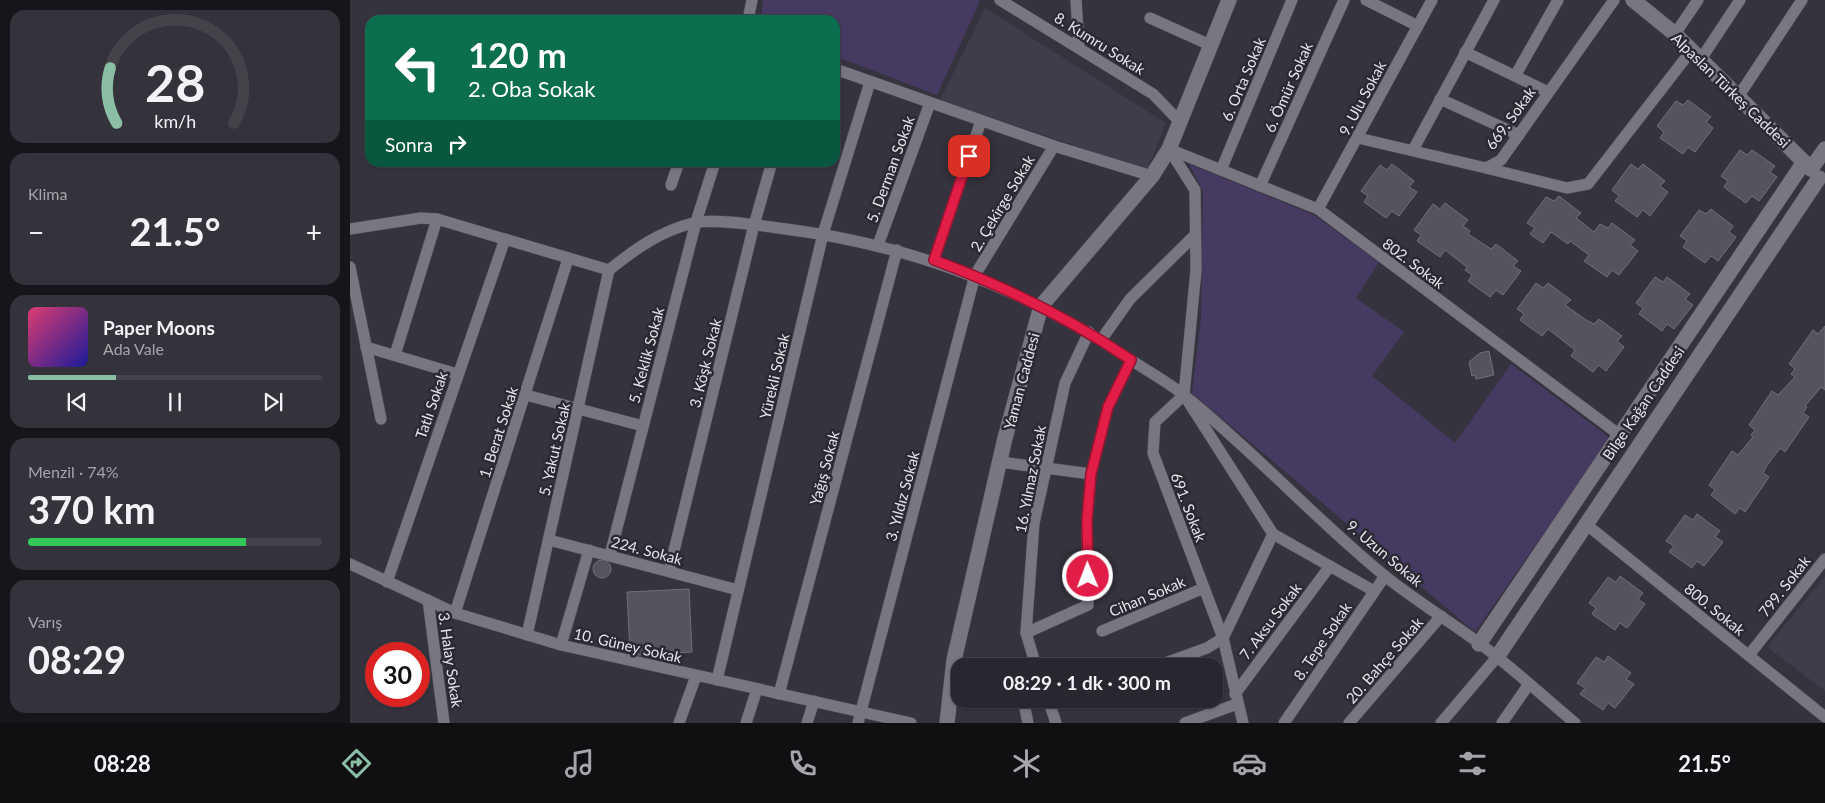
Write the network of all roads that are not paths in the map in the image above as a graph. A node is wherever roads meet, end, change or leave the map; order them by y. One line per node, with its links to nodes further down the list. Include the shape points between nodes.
1 (752, 0): 16 (street)
2 (1000, 0): 21 (street, 8. Kumru Sokak)
3 (1076, 0): 21 (street)
4 (1229, 0): 20 (street, Yaman Caddesi)
5 (1292, 0): 43 (street, 6. Orta Sokak)
6 (1344, 0): 47 (street, 6. Ömür Sokak)
7 (1366, 0): 18 (street)
8 (1432, 0): 18 (street, 9. Ulu Sokak)
9 (1494, 0): 22 (street)
10 (1558, 0): 25 (street)
11 (1614, 0): 27 (street, 669. Sokak)
12 (1633, 0): 19 (street, Alpaslan Türkeş Caddesi)
13 (1698, 0): 19 (street)
14 (1740, 0): 23 (street)
15 (1802, 0): 28 (street)
16 (749, 15)
17 (1150, 18): 20 (street)
18 (1418, 26): 34 (street, 9. Ulu Sokak)
19 (1674, 34): 23 (street, Alpaslan Türkeş Caddesi)
20 (1210, 45): 31 (street, Yaman Caddesi)
21 (1079, 47): 31 (street, 8. Kumru Sokak, via 1153,94)
22 (1465, 52): 25 (street); 29 (street)
23 (1696, 55): 28 (street, Alpaslan Türkeş Caddesi); 42 (street, via 1588,184 1567,188)
24 (840, 71): 26 (street)
25 (1515, 76): 27 (street)
26 (870, 82): 30 (street); 53 (street, Yürekli Sokak)
27 (1548, 92): 33 (street, 669. Sokak)
28 (1738, 96): 44 (street, Alpaslan Türkeş Caddesi)
29 (1440, 99): 33 (street); 38 (street)
30 (930, 103): 32 (street); 56 (street, 5. Derman Sokak)
31 (1178, 120): 36 (street, Yaman Caddesi)
32 (981, 121): 35 (street); 59 (street)
33 (1519, 134): 42 (street, 669. Sokak, via 1501,160)
34 (1358, 138): 38 (street, 669. Sokak); 48 (street, 9. Ulu Sokak)
35 (1054, 146): 45 (street); 62 (street, 2. Çekirge Sokak)
36 (1169, 148): 43 (street, 802. Sokak); 45 (street, Yaman Caddesi); 54 (street, via 1195,190)
37 (1825, 149): 44 (street)
38 (1413, 150): 42 (street, 669. Sokak)
39 (677, 167): 46 (street)
40 (714, 167): 50 (street, 5. Keklik Sokak)
41 (771, 167): 51 (street, 3. Köşk Sokak)
42 (1486, 168)
43 (1221, 170): 47 (street, 802. Sokak)
44 (1815, 173): 75 (street, Bilge Kağan Caddesi); 79 (street, Bilge Kağan Caddesi)
45 (1152, 176): 63 (street, Yaman Caddesi)
46 (671, 185)
47 (1260, 186): 48 (street, 802. Sokak)
48 (1318, 209): 75 (street, 802. Sokak)
49 (437, 219): 52 (street, via 421,218); 55 (street); 67 (street)
50 (696, 222): 51 (street, 9. Uzun Sokak); 61 (street, via 654,238); 74 (street, 5. Keklik Sokak)
51 (754, 225): 53 (street, 9. Uzun Sokak); 87 (street, 3. Köşk Sokak)
52 (350, 229)
53 (824, 234): 56 (street, 9. Uzun Sokak); 91 (street, Yürekli Sokak)
54 (1195, 235): 65 (street, via 1130,299); 71 (street, via 1196,270)
55 (505, 239): 58 (street); 69 (street, Tatlı Sokak)
56 (878, 245): 57 (street, 9. Uzun Sokak)
57 (897, 250): 59 (street, 9. Uzun Sokak); 110 (street, Yağış Sokak)
58 (568, 259): 61 (street); 70 (street, 1. Berat Sokak)
59 (934, 260): 62 (street, 9. Uzun Sokak)
60 (350, 267): 66 (street)
61 (609, 270): 72 (street, 5. Yakut Sokak)
62 (975, 276): 63 (street, 9. Uzun Sokak); 116 (street, 3. Yıldız Sokak)
63 (1042, 306): 64 (street, 9. Uzun Sokak); 76 (street, Yaman Caddesi)
64 (1089, 332): 65 (street, 9. Uzun Sokak); 77 (street, 16. Yılmaz Sokak, via 1065,383)
65 (1101, 340): 68 (street, 9. Uzun Sokak)
66 (366, 347): 67 (street); 73 (street)
67 (394, 355): 69 (street)
68 (1131, 360): 71 (street, 9. Uzun Sokak); 78 (street, via 1108,407)
69 (457, 374): 89 (street, Tatlı Sokak)
70 (526, 395): 72 (street); 94 (street, 1. Berat Sokak)
71 (1184, 395): 80 (street); 88 (street, 9. Uzun Sokak); 90 (street, 691. Sokak, via 1155,422 1153,453)
72 (579, 409): 74 (street); 81 (street, 5. Yakut Sokak)
73 (381, 419)
74 (643, 426): 83 (street, 5. Keklik Sokak)
75 (1621, 436): 100 (street, Bilge Kağan Caddesi)
76 (1000, 462): 77 (street); 123 (street, Yaman Caddesi, via 954,660)
77 (1046, 468): 78 (street); 97 (street, 16. Yılmaz Sokak, via 1034,523)
78 (1091, 474): 97 (street, via 1087,520 1088,605)
79 (1587, 525): 102 (street, 800. Sokak); 103 (street, Bilge Kağan Caddesi)
80 (1273, 534): 86 (street); 99 (street)
81 (548, 540): 82 (street, 224. Sokak); 98 (street, 5. Yakut Sokak)
82 (589, 550): 83 (street, 224. Sokak); 101 (street)
83 (610, 555): 87 (street, 224. Sokak)
84 (1825, 559): 102 (street, 799. Sokak)
85 (350, 564): 89 (street, 10. Güney Sokak)
86 (1330, 566): 92 (street); 111 (street, 7. Aksu Sokak)
87 (669, 570): 91 (street, 224. Sokak)
88 (1385, 576): 92 (street, 8. Tepe Sokak); 95 (street, 9. Uzun Sokak)
89 (387, 582): 93 (street, 10. Güney Sokak)
90 (1204, 588): 96 (street, Cihan Sokak); 99 (street, 691. Sokak)
91 (738, 590): 107 (street, Yürekli Sokak)
92 (1374, 591): 128 (street, 8. Tepe Sokak)
93 (428, 600): 94 (street, 10. Güney Sokak); 118 (street, 3. Halay Sokak)
94 (455, 613): 98 (street, 10. Güney Sokak)
95 (1441, 616): 100 (street, 9. Uzun Sokak); 129 (street, 20. Bahçe Sokak)
96 (1102, 631)
97 (1026, 633): 104 (street, 16. Yılmaz Sokak)
98 (527, 635): 101 (street, 10. Güney Sokak)
99 (1224, 638): 105 (street); 111 (street, 691. Sokak)
100 (1480, 644): 103 (street, 9. Uzun Sokak)
101 (561, 645): 106 (street, 10. Güney Sokak)
102 (1749, 655): 115 (street, 800. Sokak)
103 (1497, 657): 108 (street, 9. Uzun Sokak); 130 (street)
104 (1033, 658)
105 (1179, 658)
106 (696, 676): 107 (street, 10. Güney Sokak); 119 (street)
107 (717, 680): 109 (street, 10. Güney Sokak)
108 (1529, 684): 117 (street, 9. Uzun Sokak); 131 (street)
109 (757, 689): 110 (street, 10. Güney Sokak); 120 (street)
110 (779, 694): 112 (street, 10. Güney Sokak)
111 (1236, 699): 126 (street); 127 (street, 691. Sokak)
112 (814, 701): 116 (street, 10. Güney Sokak); 121 (street)
113 (1025, 708): 124 (street)
114 (1051, 708): 125 (street)
115 (1825, 717)
116 (860, 718): 122 (street, 10. Güney Sokak)
117 (1573, 722)
118 (444, 723)
119 (679, 723)
120 (746, 723)
121 (807, 723)
122 (910, 723)
123 (947, 723)
124 (1028, 723)
125 (1056, 723)
126 (1185, 723)
127 (1242, 723)
128 (1284, 723)
129 (1349, 723)
130 (1441, 723)
131 (1502, 723)

